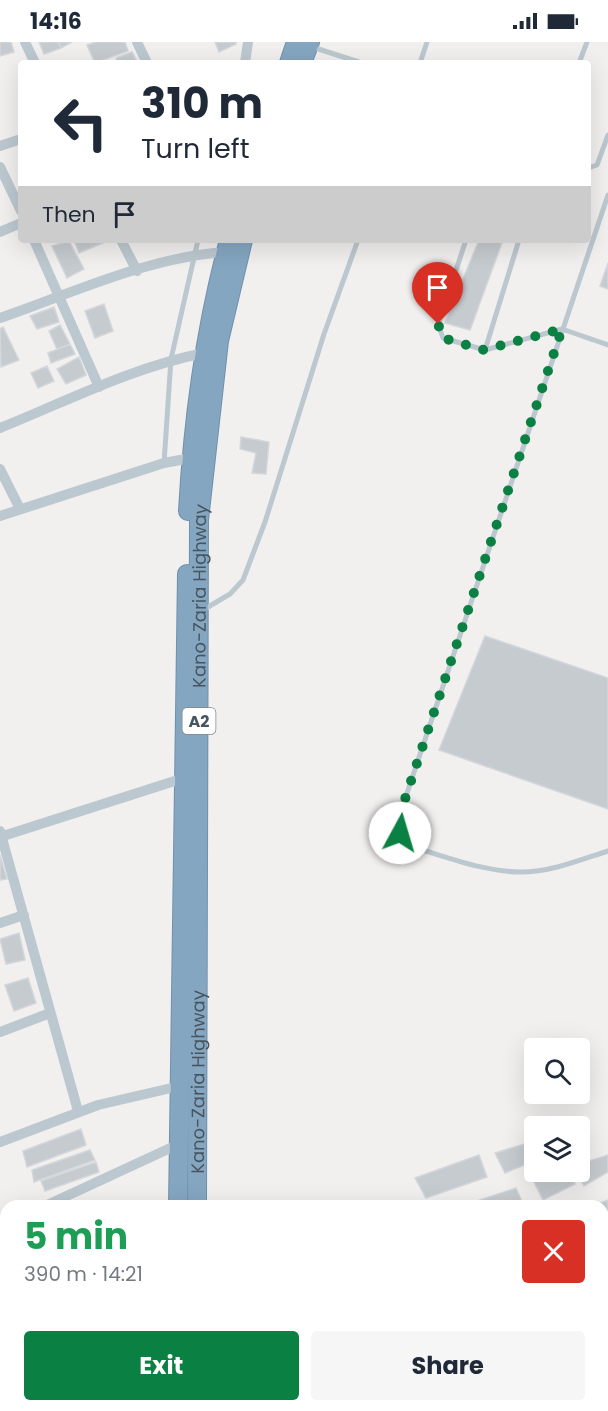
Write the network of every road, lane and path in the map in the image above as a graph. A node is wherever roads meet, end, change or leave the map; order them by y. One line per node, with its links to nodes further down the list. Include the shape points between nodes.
1 (25, 42): 7 (street)
2 (137, 42): 8 (street)
3 (248, 42): 9 (street)
4 (427, 42): 13 (lane)
5 (587, 42): 14 (lane)
6 (305, 43): 10 (highway); 11 (highway); 12 (lane)
7 (33, 60)
8 (146, 60)
9 (245, 60)
10 (291, 60)
11 (302, 60)
12 (353, 60)
13 (421, 60)
14 (580, 60)
15 (608, 135): 19 (lane, via 597,165)
16 (18, 140): 17 (street)
17 (0, 146)
18 (0, 167): 21 (street)
19 (591, 167)
20 (608, 195): 36 (lane)
21 (18, 205)
22 (18, 224): 23 (street)
23 (0, 232)
24 (35, 243): 34 (street)
25 (122, 243): 33 (street)
26 (197, 243): 32 (lane)
27 (242, 243): 48 (highway, Kano-Zaria Highway / A2, via 219,341 208,423 199,520)
28 (357, 243): 48 (lane, via 324,334 266,522 243,580 230,594)
29 (465, 243): 38 (lane, via 438,324 443,338)
30 (518, 243): 38 (lane)
31 (228, 246): 32 (street); 39 (highway, Kano-Zaria Highway / A2)
32 (194, 254): 33 (street); 40 (lane)
33 (136, 271): 34 (street)
34 (60, 297): 35 (street); 41 (street)
35 (0, 318)
36 (562, 329): 37 (lane); 38 (lane); 51 (lane, via 398,828 416,848 494,870 523,873)
37 (608, 345)
38 (484, 350)
39 (204, 353): 40 (street); 43 (highway, Kano-Zaria Highway / A2)
40 (171, 359): 41 (street); 44 (lane)
41 (99, 387): 42 (street)
42 (0, 428)
43 (191, 458): 44 (street); 49 (highway, Kano-Zaria Highway / A2)
44 (164, 463): 46 (street)
45 (0, 469): 46 (street)
46 (20, 509): 47 (street)
47 (0, 516)
48 (199, 612): 62 (highway, Kano-Zaria Highway / A2)
49 (183, 778): 50 (street); 56 (highway, Kano-Zaria Highway / A2)
50 (1, 835): 52 (street)
51 (608, 851)
52 (24, 915): 53 (street); 54 (street)
53 (0, 923)
54 (50, 1012): 55 (street); 57 (street)
55 (0, 1032)
56 (180, 1086): 57 (street); 59 (highway, Kano-Zaria Highway / A2)
57 (78, 1111): 58 (street)
58 (0, 1142)
59 (179, 1144): 60 (street); 61 (highway, Kano-Zaria Highway / A2)
60 (58, 1200)
61 (178, 1200)
62 (197, 1200)

